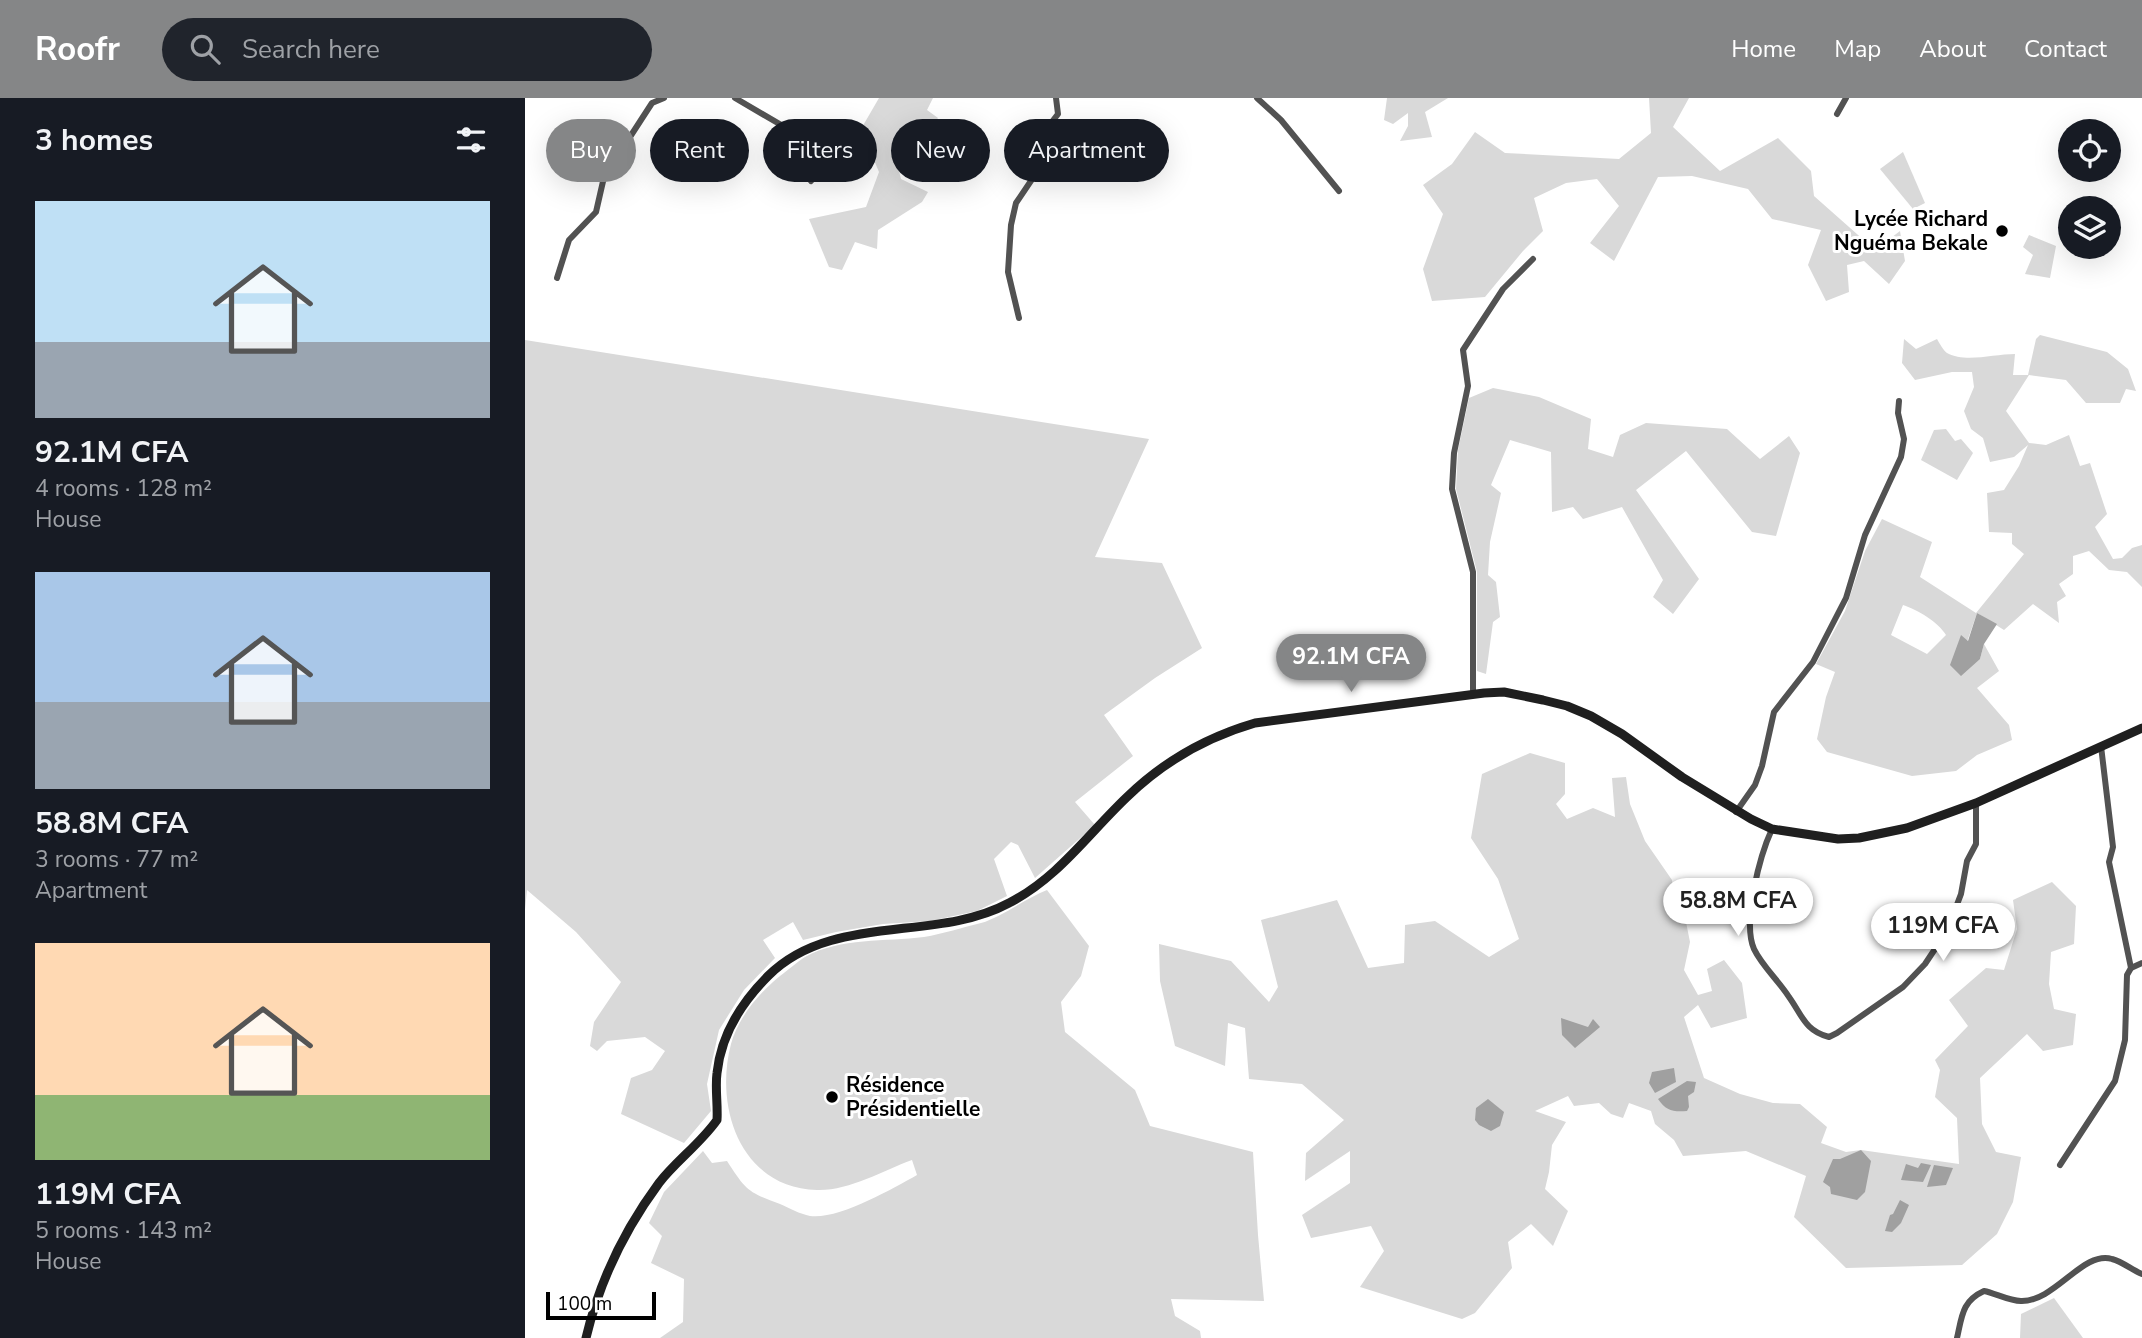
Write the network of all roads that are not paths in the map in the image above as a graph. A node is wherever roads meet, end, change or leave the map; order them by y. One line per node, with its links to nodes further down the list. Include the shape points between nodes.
1 (664, 98): 10 (street, via 652,103 604,177 596,212 569,240)
2 (735, 98): 7 (street)
3 (1056, 98): 11 (street, via 1058,114 1048,127 1045,160 1016,202 1011,225 1008,272)
4 (1257, 98): 8 (street)
5 (1846, 98): 6 (street)
6 (1837, 114)
7 (771, 119)
8 (1339, 191)
9 (1533, 259): 13 (street, via 1503,289 1463,351 1468,386 1454,453 1452,489 1473,572)
10 (557, 278)
11 (1019, 318)
12 (1899, 401): 17 (street, via 1904,439 1901,457 1865,535 1846,598 1813,662 1774,712 1755,786)
13 (1473, 694): 17 (street, via 1504,692 1591,716); 23 (street, via 1255,723 1211,738 1148,778 1047,879 1008,904 965,920 850,936 789,960 770,974 730,1026 717,1074 717,1120 660,1182 633,1222 613,1262)
14 (2142, 728): 15 (street)
15 (2101, 746): 16 (street); 20 (street, via 2113,847 2109,862)
16 (1976, 803): 18 (street, via 1907,828 1859,838); 18 (street, via 1976,844 1947,931 1903,988 1829,1037 1811,1030 1752,942 1754,890)
17 (1736, 812): 18 (street)
18 (1772, 829)
19 (2142, 963): 20 (street)
20 (2131, 968): 21 (street, via 2125,990 2125,1040 2115,1081)
21 (2060, 1165)
22 (2142, 1274): 24 (street, via 2100,1258 2085,1264 2062,1284 2023,1301 1984,1291 1967,1302)
23 (586, 1338)
24 (1957, 1338)

